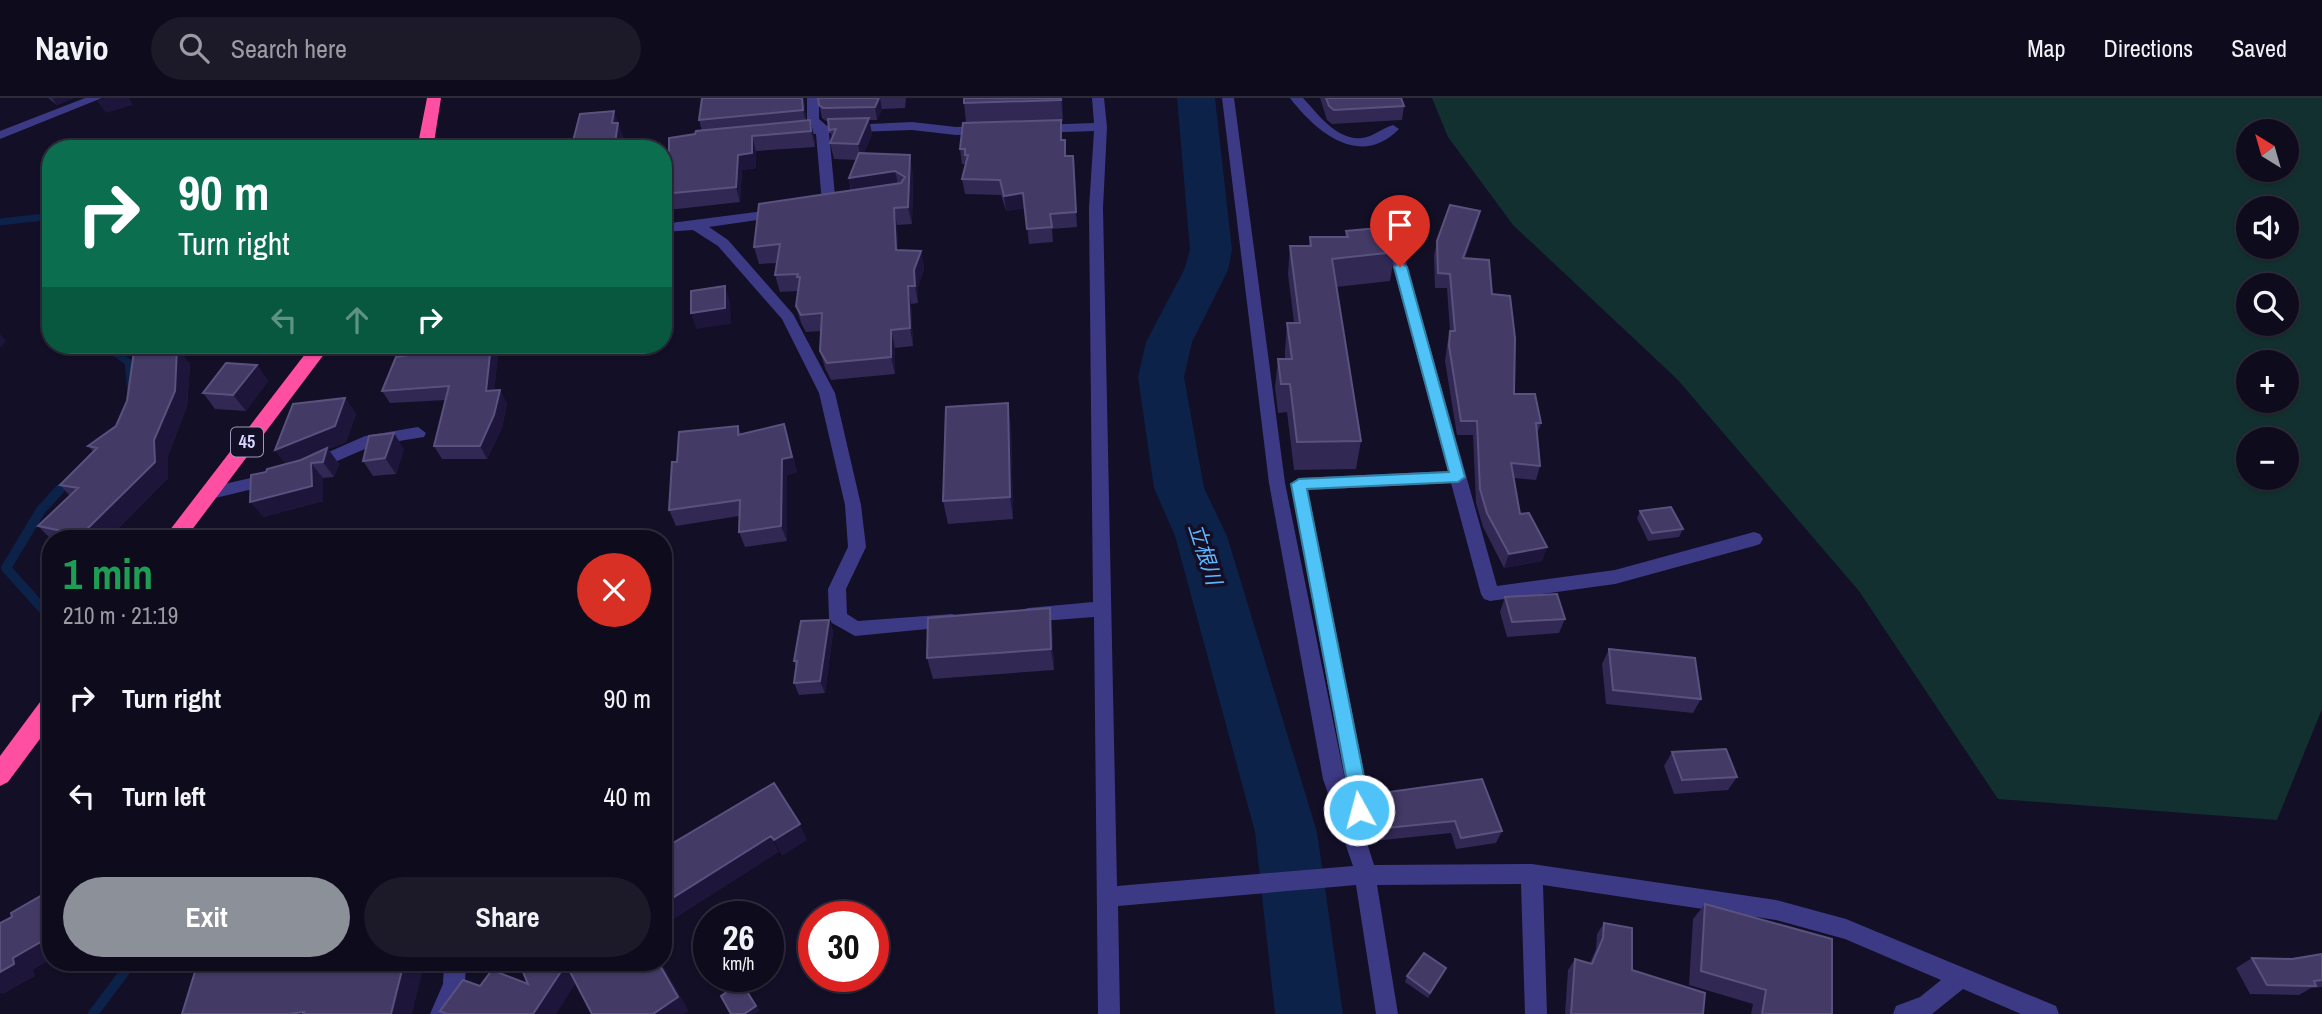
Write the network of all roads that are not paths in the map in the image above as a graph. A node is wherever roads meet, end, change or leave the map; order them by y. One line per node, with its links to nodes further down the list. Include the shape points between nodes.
1 (96, 98): 13 (street)
2 (435, 98): 14 (highway)
3 (813, 98): 8 (street, via 813,120)
4 (1098, 98): 7 (street)
5 (1228, 98): 29 (street, via 1277,483 1333,779)
6 (1296, 98): 9 (street, via 1339,139 1374,138)
7 (1101, 127): 11 (street); 24 (street, via 1096,208)
8 (822, 128): 10 (street); 12 (street); 15 (street, via 835,205)
9 (1394, 129)
10 (995, 130)
11 (1022, 130)
12 (782, 132)
13 (0, 135)
14 (427, 140)
15 (696, 225): 16 (street); 26 (street, via 723,243 788,317 827,393 853,505 857,547 837,589 838,618 855,629)
16 (672, 228)
17 (1393, 240): 20 (street)
18 (315, 354): 21 (highway, 45)
19 (418, 433): 21 (street, via 370,440 289,474)
20 (1458, 477): 23 (street, via 1490,594 1615,577); 29 (street, via 1299,484 1357,787)
21 (207, 494): 22 (highway, 45)
22 (180, 530)
23 (1754, 539)
24 (1102, 609): 25 (street); 31 (street)
25 (1006, 617)
26 (965, 620)
27 (42, 717): 28 (highway)
28 (0, 775)
29 (1360, 869): 30 (street); 31 (street); 36 (street)
30 (1532, 874): 33 (street, via 1776,910 1846,929); 37 (street)
31 (1107, 897): 35 (street)
32 (455, 971): 34 (street)
33 (1959, 979): 38 (street, via 1927,1005); 39 (street)
34 (441, 1014)
35 (1109, 1014)
36 (1387, 1014)
37 (1536, 1014)
38 (1904, 1014)
39 (2048, 1014)

